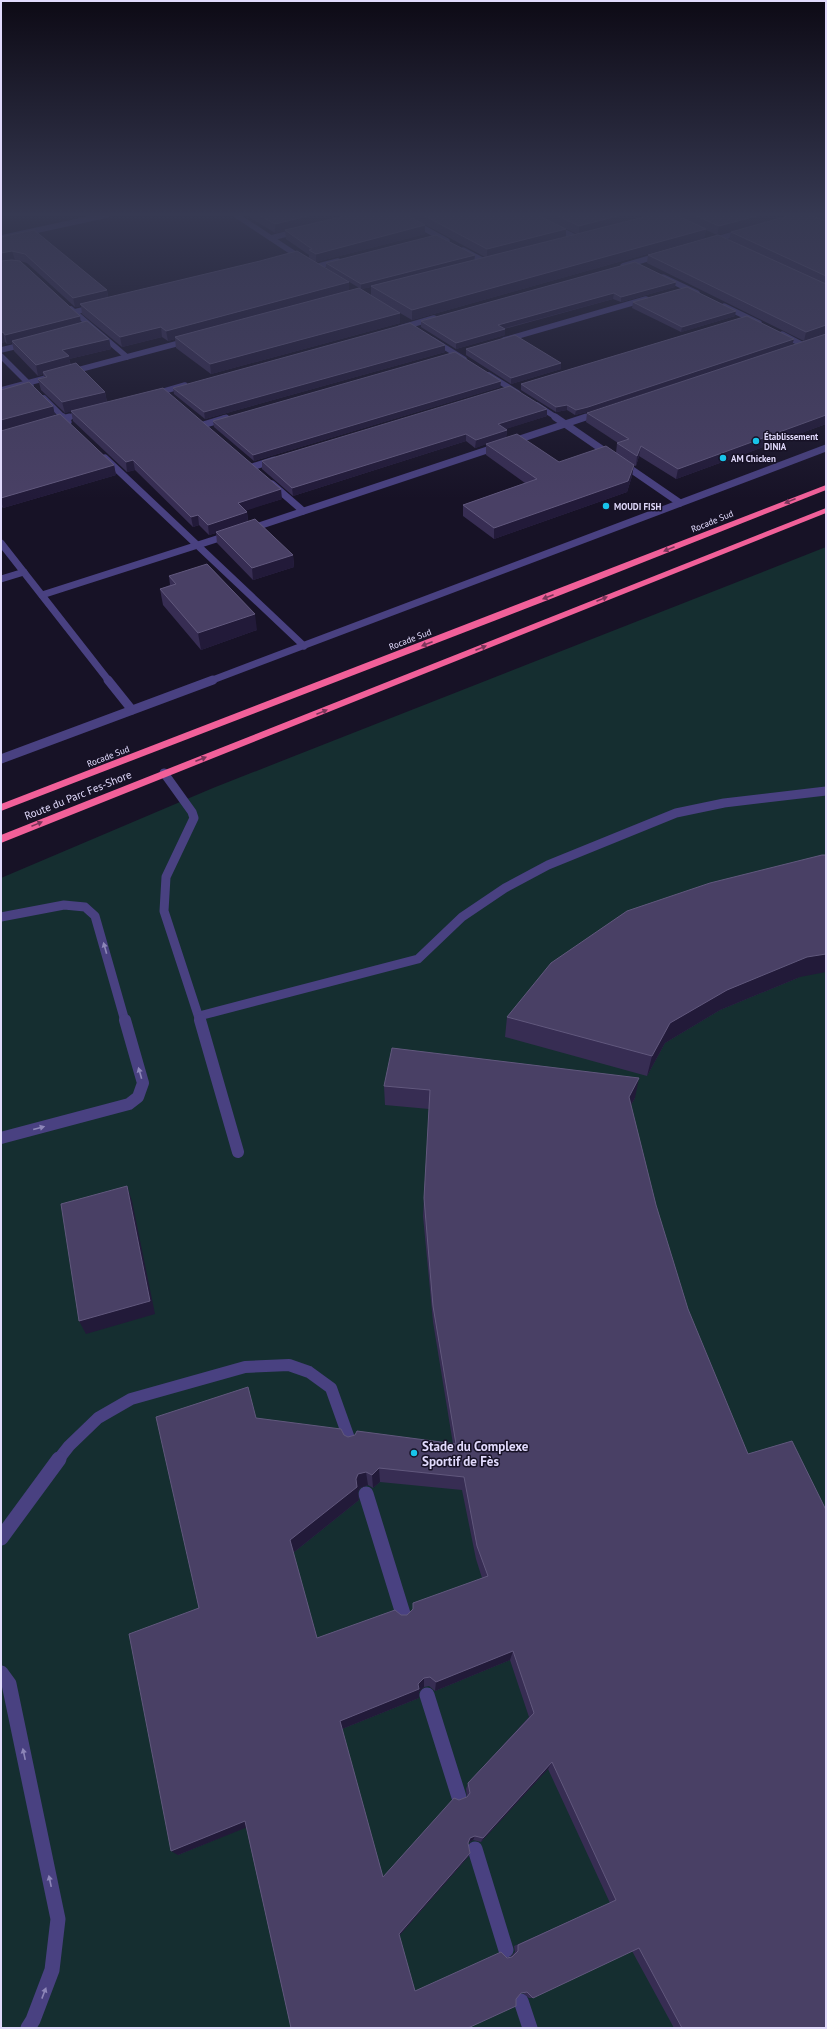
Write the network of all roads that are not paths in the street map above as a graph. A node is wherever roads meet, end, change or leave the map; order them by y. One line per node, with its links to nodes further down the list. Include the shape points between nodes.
1 (72, 310): 5 (street)
2 (83, 310): 5 (street)
3 (609, 310): 19 (street)
4 (732, 310): 7 (street)
5 (74, 312): 11 (street)
6 (441, 317): 10 (street)
7 (747, 317): 8 (street); 12 (street)
8 (739, 319)
9 (404, 321): 10 (street)
10 (411, 325): 14 (street); 15 (street)
11 (90, 327): 13 (street); 29 (street)
12 (768, 328)
13 (83, 329)
14 (395, 329)
15 (417, 329)
16 (775, 331): 22 (street)
17 (430, 337): 26 (street)
18 (195, 339): 29 (street)
19 (500, 341)
20 (31, 342): 24 (street)
21 (811, 343): 22 (street)
22 (803, 345): 23 (street)
23 (796, 348)
24 (1, 350)
25 (462, 352): 26 (street)
26 (455, 354): 28 (street); 30 (street)
27 (1, 356): 34 (street)
28 (447, 356)
29 (127, 357): 31 (street)
30 (467, 362)
31 (66, 373)
32 (486, 373): 37 (street)
33 (59, 375): 34 (street)
34 (28, 383): 38 (street); 48 (street)
35 (195, 383): 39 (street)
36 (519, 386): 37 (street)
37 (511, 389): 40 (street); 43 (street)
38 (1, 390)
39 (164, 391): 41 (street); 42 (street)
40 (503, 391)
41 (150, 395)
42 (170, 396)
43 (523, 396)
44 (529, 400): 51 (street)
45 (92, 411): 48 (street)
46 (603, 412): 51 (street)
47 (233, 417): 52 (street)
48 (64, 419): 50 (street); 53 (street)
49 (197, 420): 52 (street)
50 (43, 424)
51 (566, 424): 63 (street); 65 (street)
52 (203, 425): 54 (street)
53 (75, 429)
54 (208, 430)
55 (826, 448): 63 (street)
56 (97, 450): 69 (street)
57 (283, 458): 59 (street)
58 (247, 462): 59 (street)
59 (252, 467): 60 (street)
60 (258, 472)
61 (264, 477): 65 (street)
62 (826, 487): 78 (highway, Rocade Sud, one-way to 78)
63 (680, 503): 73 (street)
64 (826, 510): 76 (highway, one-way to 64)
65 (303, 511): 66 (street)
66 (243, 531)
67 (235, 533): 69 (street)
68 (1, 543): 70 (street)
69 (197, 545): 72 (street); 73 (street)
70 (24, 572): 71 (street); 72 (street)
71 (1, 579)
72 (42, 595): 74 (street)
73 (304, 646): 74 (street)
74 (132, 710): 75 (street)
75 (1, 759)
76 (164, 773): 79 (highway, Route du Parc Fes-Shore, one-way to 76); 81 (street, via 194,818 166,877 164,911)
77 (826, 791): 81 (street, via 724,803 676,813 548,865 505,888 462,917 418,959)
78 (1, 808)
79 (1, 839)
80 (1, 917): 82 (street, one-way to 80, via 129,1104 138,1097 143,1083 96,916 85,907 64,905)
81 (199, 1016): 83 (street)
82 (1, 1138)
83 (238, 1152)
84 (351, 1444): 86 (street, via 331,1388 309,1372 289,1366 245,1367 131,1399 98,1418 69,1446)
85 (366, 1494): 87 (street)
86 (1, 1538)
87 (404, 1617)
88 (1, 1673): 94 (street, one-way to 88, via 52,1970 58,1919 10,1684)
89 (427, 1695): 90 (street)
90 (459, 1797)
91 (475, 1849): 92 (street)
92 (506, 1950)
93 (521, 2002): 95 (street)
94 (28, 2028)
95 (530, 2028)

